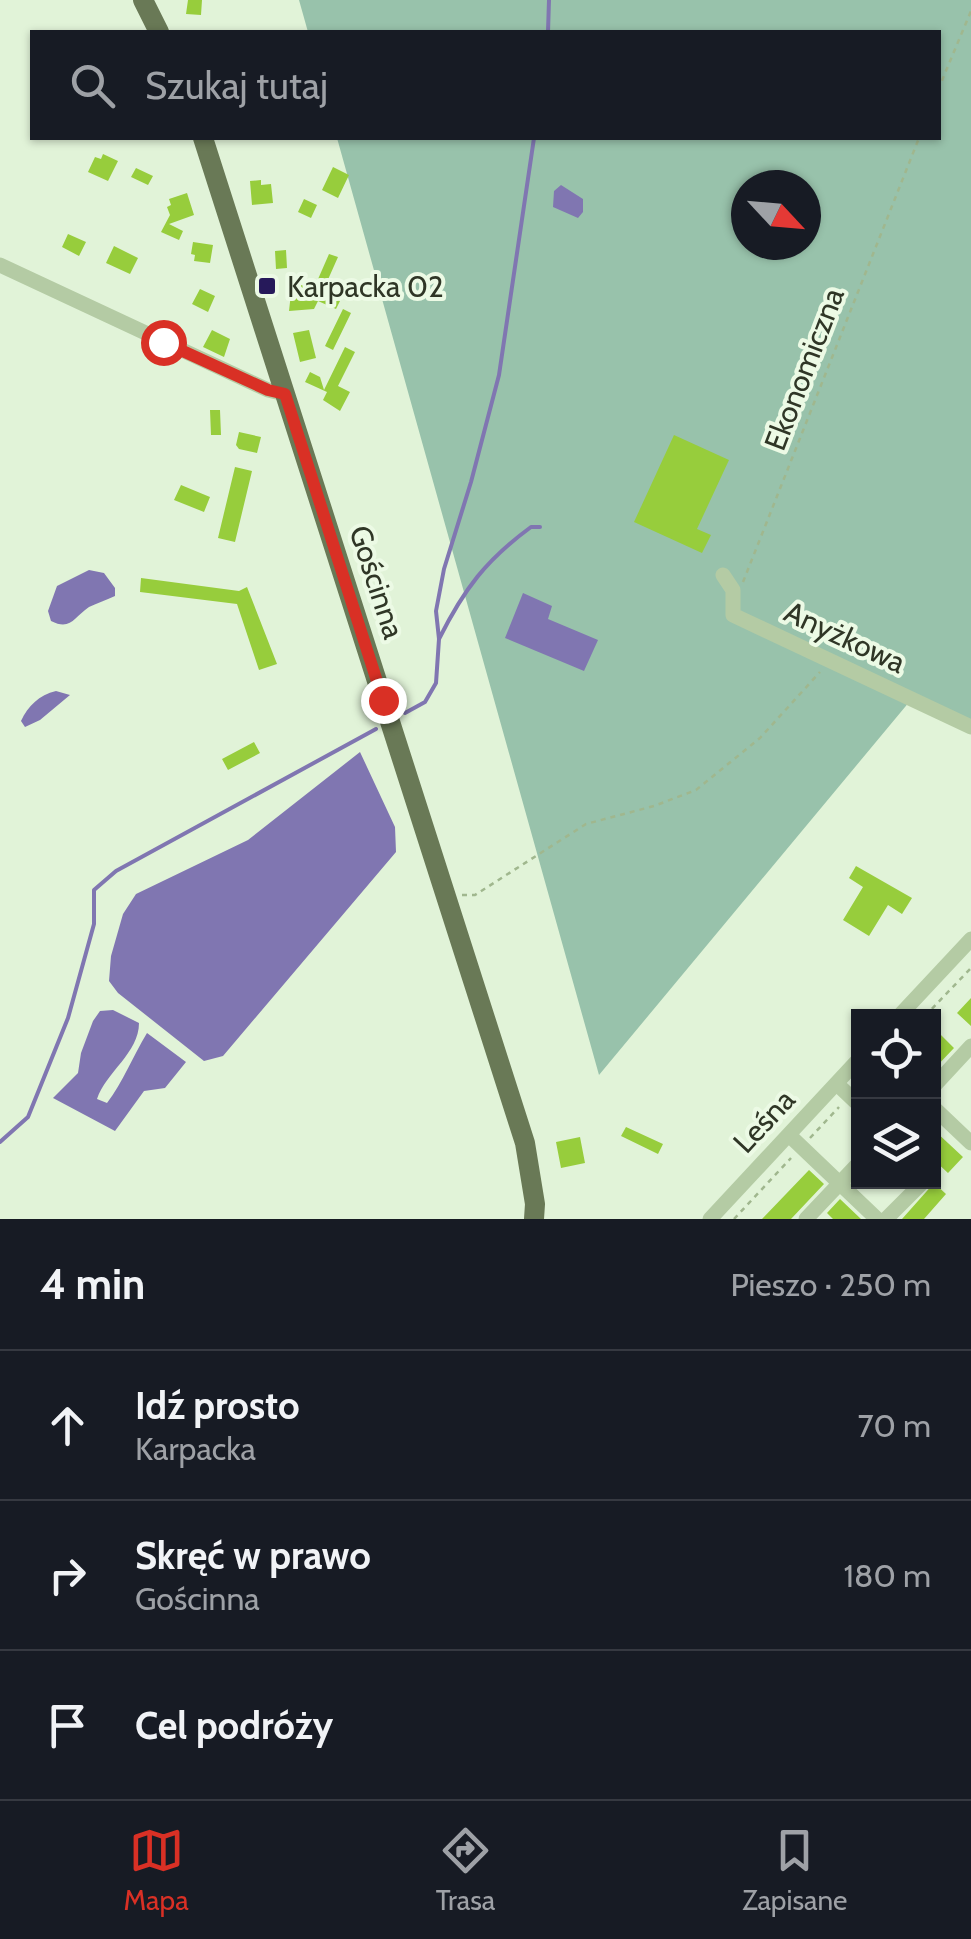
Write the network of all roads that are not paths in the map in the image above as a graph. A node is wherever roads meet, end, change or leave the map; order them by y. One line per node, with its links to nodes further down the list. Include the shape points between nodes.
1 (143, 0): 2 (main road)
2 (158, 30)
3 (204, 140): 5 (main road, Gościnna)
4 (0, 266): 5 (street)
5 (285, 394): 22 (main road, Gościnna, via 525,1143)
6 (723, 575): 7 (street, Anyżkowa, via 740,618)
7 (971, 727)
8 (971, 940): 9 (street)
9 (906, 1009)
10 (971, 1046): 12 (street)
11 (851, 1068): 13 (street, Leśna)
12 (941, 1078)
13 (836, 1084): 14 (street); 16 (street, Leśna)
14 (852, 1099)
15 (941, 1115): 17 (street)
16 (789, 1135): 19 (street); 21 (street, Leśna)
17 (971, 1143)
18 (851, 1172): 19 (street)
19 (840, 1184): 23 (street); 24 (street)
20 (915, 1189): 25 (street)
21 (713, 1218)
22 (534, 1219)
23 (806, 1219)
24 (876, 1219)
25 (886, 1219)

